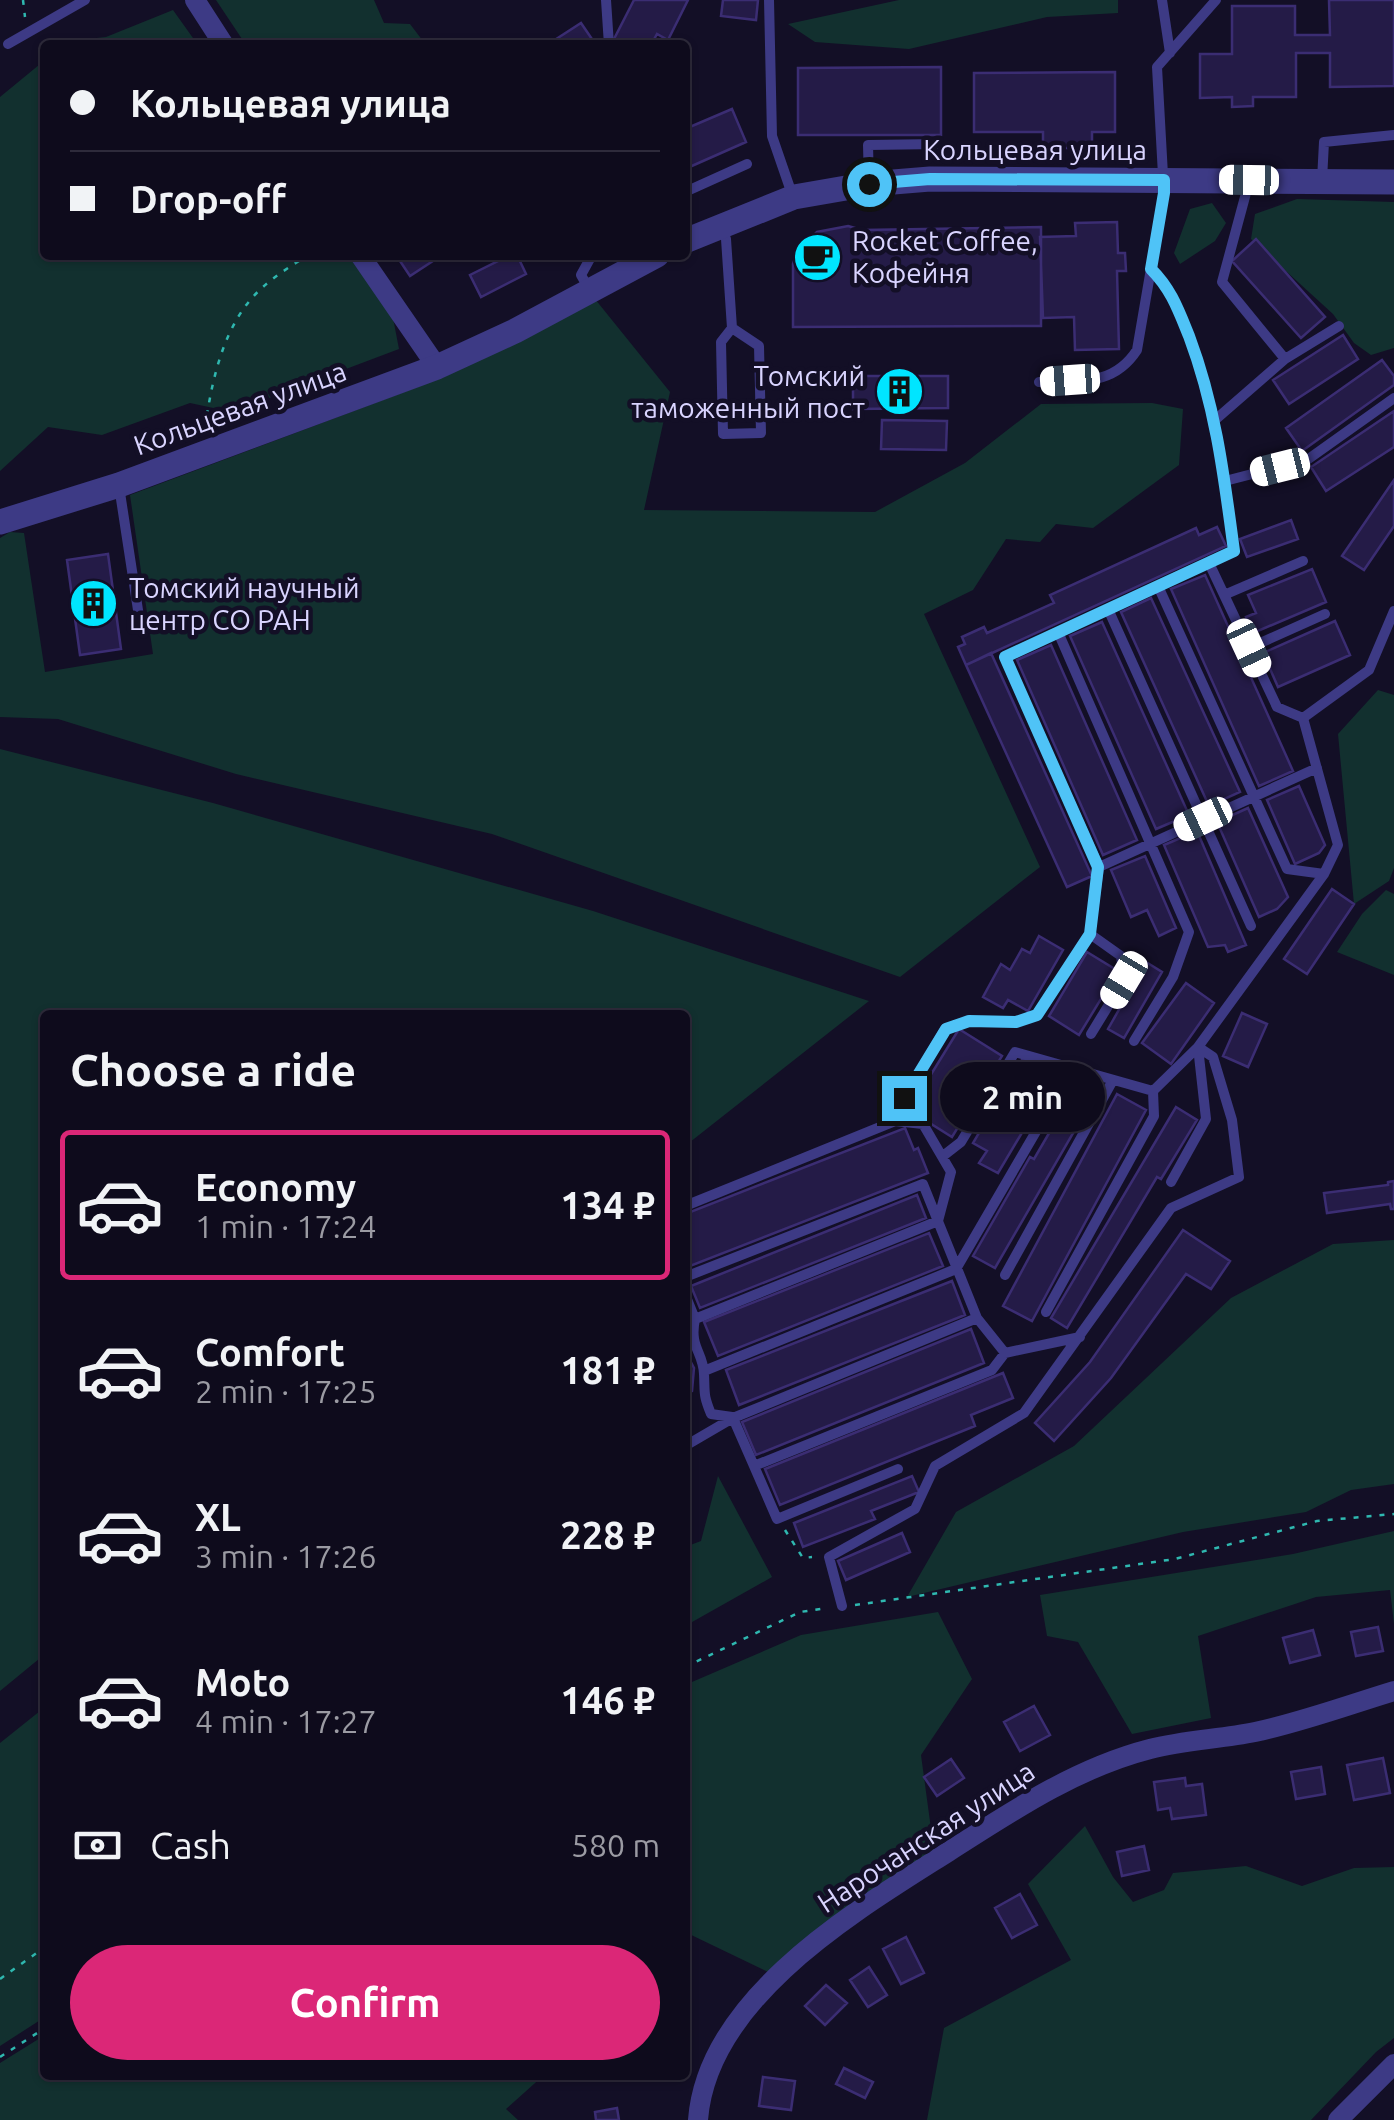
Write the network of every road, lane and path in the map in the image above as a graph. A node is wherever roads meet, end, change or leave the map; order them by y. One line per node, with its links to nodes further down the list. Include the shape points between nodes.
1 (22, 0): 8 (path)
2 (86, 0): 8 (lane)
3 (195, 0): 9 (street)
4 (606, 0): 10 (lane)
5 (769, 0): 22 (lane, via 772,136)
6 (1162, 0): 12 (lane)
7 (1216, 0): 12 (lane)
8 (27, 33): 11 (lane)
9 (221, 40)
10 (608, 40)
11 (8, 44)
12 (1170, 53): 16 (lane, via 1157,68)
13 (1394, 135): 18 (lane, via 1324,142)
14 (938, 144): 20 (lane, via 868,145)
15 (747, 164): 21 (lane)
16 (1164, 180): 17 (street, Кольцевая улица); 20 (street, Кольцевая улица); 29 (lane)
17 (1249, 180): 18 (street, Кольцевая улица); 33 (lane, via 1222,282)
18 (1322, 182): 19 (street, Кольцевая улица)
19 (1394, 182)
20 (869, 184): 22 (street, Кольцевая улица)
21 (690, 190)
22 (794, 198): 23 (street, Кольцевая улица)
23 (720, 226): 24 (street, Кольцевая улица); 32 (lane)
24 (690, 239)
25 (301, 260): 38 (path, via 262,288 237,319 212,378)
26 (363, 260): 34 (street)
27 (589, 260): 30 (lane, via 581,275)
28 (647, 260): 30 (street, Кольцевая улица)
29 (1151, 269): 35 (lane, via 1136,350 1125,369 1100,378); 37 (lane, via 1170,288)
30 (589, 289): 34 (street, Кольцевая улица)
31 (1338, 326): 33 (lane)
32 (732, 328): 32 (lane, via 758,346 760,433 723,434 722,342)
33 (1285, 359): 37 (lane)
34 (437, 367): 40 (street, Кольцевая улица)
35 (1039, 382)
36 (1394, 398): 39 (lane, via 1307,460)
37 (1215, 420): 39 (lane)
38 (204, 429)
39 (1225, 481): 43 (lane, via 1234,551)
40 (119, 485): 41 (street, Кольцевая улица); 49 (lane)
41 (0, 522)
42 (1303, 560): 45 (lane)
43 (1209, 563): 44 (lane); 45 (lane)
44 (1158, 586): 46 (lane); 54 (lane)
45 (1224, 595): 51 (lane)
46 (1108, 609): 50 (lane); 55 (lane)
47 (1394, 611): 52 (lane, via 1369,670)
48 (1326, 614): 51 (lane)
49 (140, 623)
50 (1058, 632): 56 (lane); 57 (lane, via 1005,657)
51 (1249, 648): 52 (lane, via 1276,706)
52 (1303, 718): 53 (lane)
53 (1317, 768): 54 (lane); 58 (lane, via 1338,845)
54 (1255, 796): 55 (lane); 58 (lane, via 1287,869)
55 (1203, 819): 56 (lane); 59 (lane)
56 (1151, 843): 57 (lane); 62 (lane, via 1189,932 1173,977)
57 (1098, 867): 60 (lane)
58 (1324, 874): 63 (lane)
59 (1252, 926)
60 (1090, 934): 61 (lane, via 1121,956 1124,980); 67 (lane, via 1037,1015 946,1029)
61 (1091, 1034)
62 (1134, 1041)
63 (1198, 1047): 66 (lane); 69 (lane, via 1206,1119); 79 (lane, via 1213,1057 1232,1120 1239,1177 1171,1208)
64 (1073, 1068): 65 (lane); 68 (lane, via 1015,1052 961,1142); 72 (lane)
65 (1113, 1080): 66 (lane); 73 (lane)
66 (1153, 1092): 76 (lane, via 1154,1116)
67 (904, 1098)
68 (944, 1156): 70 (lane, via 924,1124 895,1120); 71 (lane, via 951,1172)
69 (1172, 1182)
70 (690, 1204)
71 (938, 1221): 72 (lane); 74 (lane, via 923,1184); 78 (lane)
72 (956, 1269): 77 (lane); 81 (lane)
73 (1005, 1275)
74 (690, 1276)
75 (690, 1306): 78 (lane)
76 (1046, 1312)
77 (977, 1318): 80 (lane); 82 (lane)
78 (695, 1319): 81 (lane, via 691,1338)
79 (1081, 1337): 80 (lane); 88 (lane, via 1024,1413 935,1466 916,1509)
80 (1005, 1352): 84 (lane, via 992,1370)
81 (704, 1371): 82 (lane, via 710,1414)
82 (733, 1418): 83 (lane); 84 (lane)
83 (690, 1443)
84 (754, 1466): 87 (lane)
85 (898, 1469): 87 (lane)
86 (1394, 1514): 89 (path, via 1317,1521 1175,1559)
87 (777, 1519): 88 (path, via 803,1558)
88 (829, 1557): 89 (lane)
89 (842, 1606): 90 (path, via 800,1612)
90 (690, 1665)
91 (1394, 1691): 97 (street, Нарочанская улица, via 1257,1732 1150,1749 1046,1788 831,1929 784,1970 744,2013 712,2063)
92 (40, 1951): 93 (path)
93 (0, 1979)
94 (40, 2031): 95 (path)
95 (0, 2058)
96 (1394, 2064): 98 (street)
97 (698, 2120)
98 (1338, 2120)

